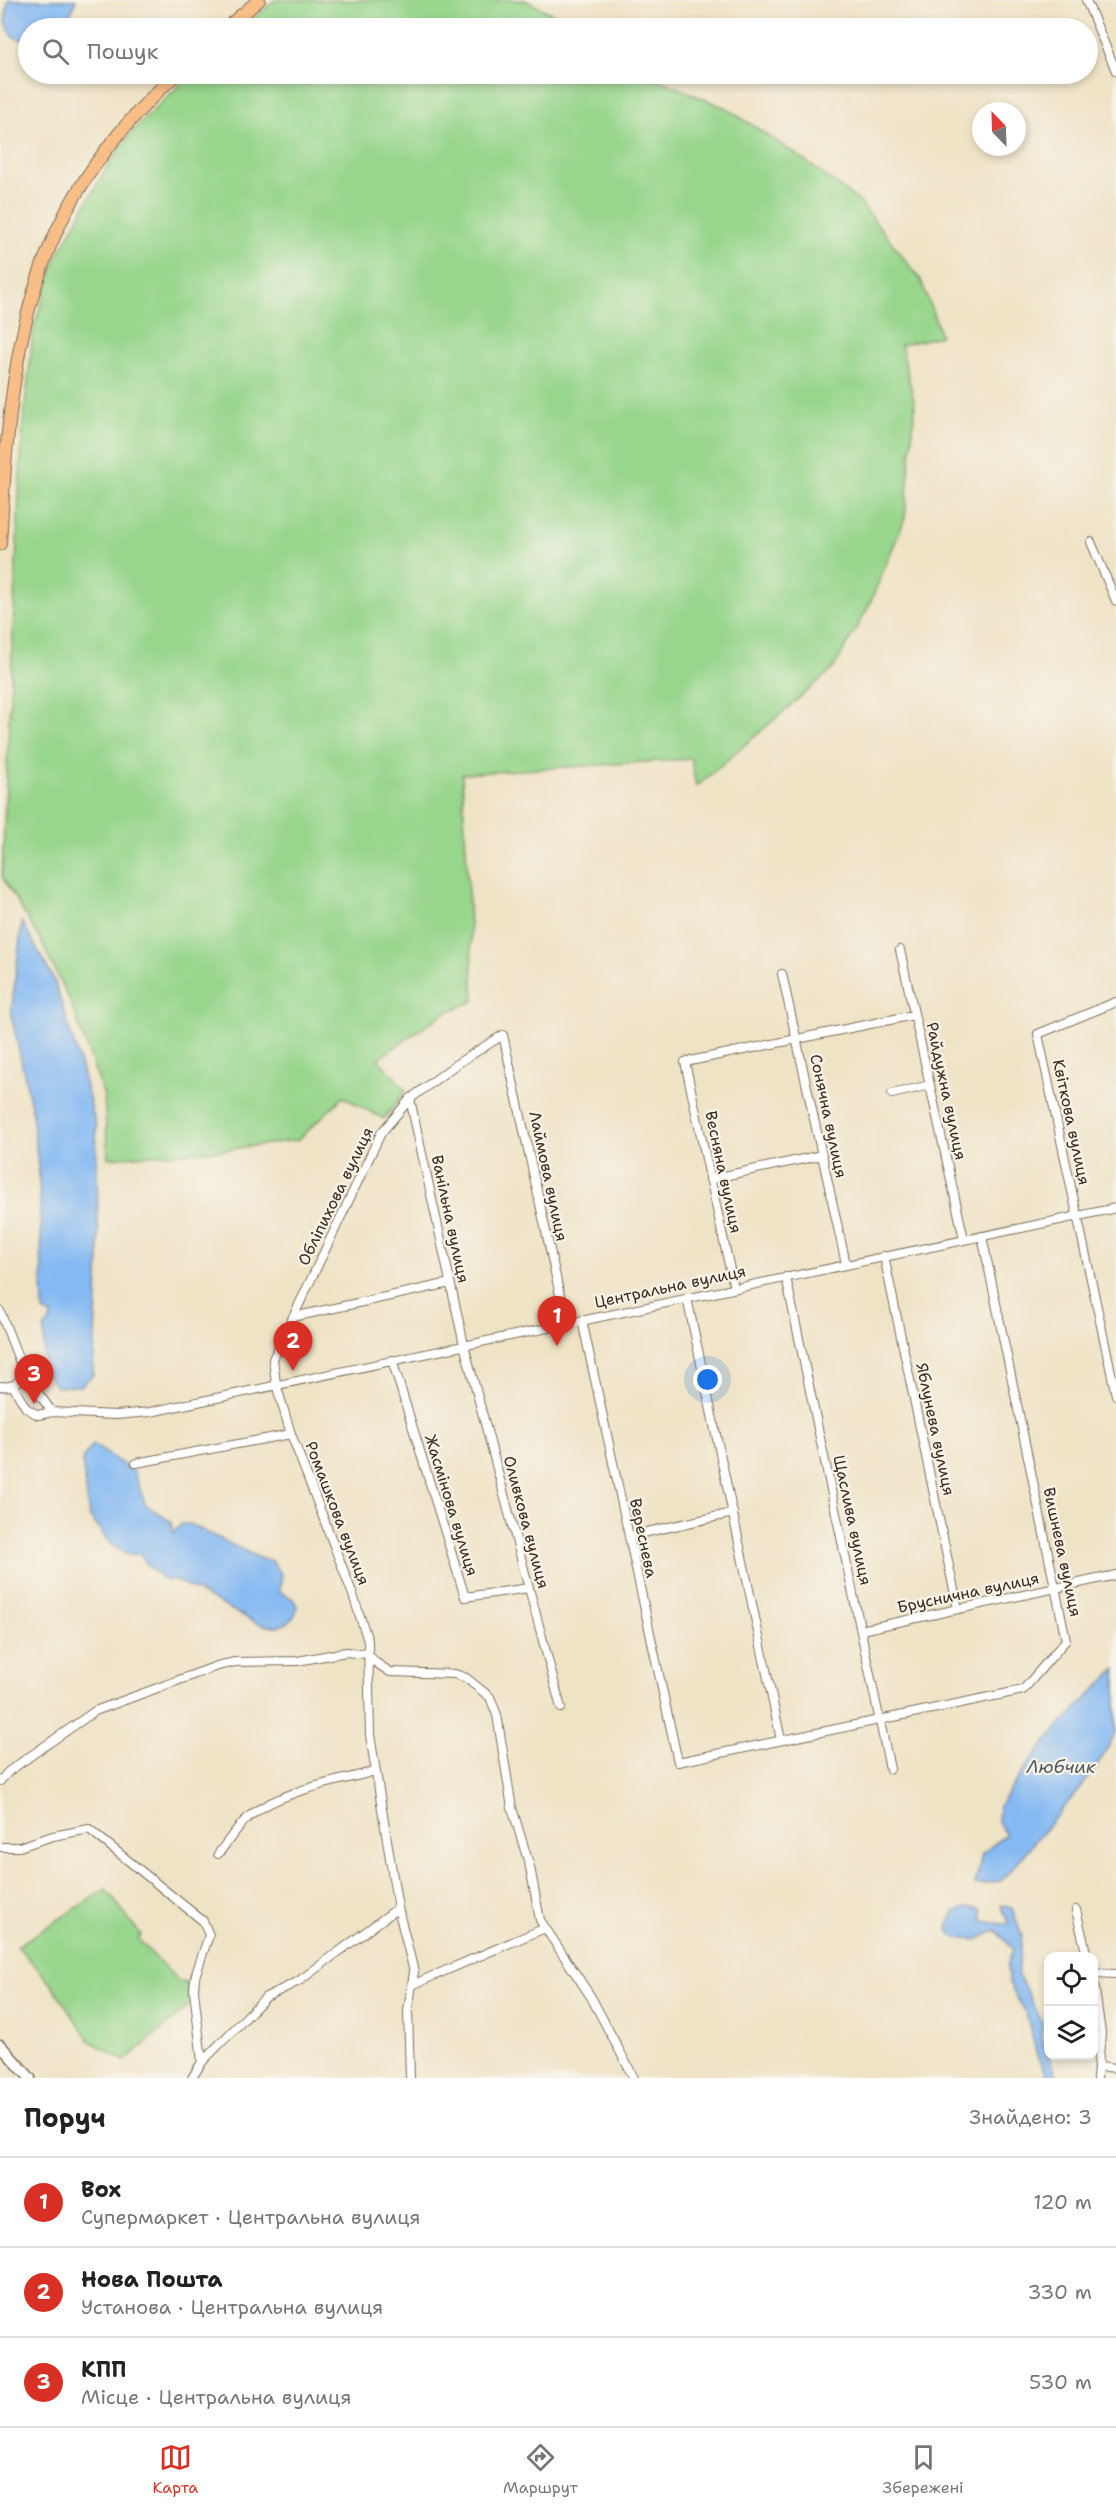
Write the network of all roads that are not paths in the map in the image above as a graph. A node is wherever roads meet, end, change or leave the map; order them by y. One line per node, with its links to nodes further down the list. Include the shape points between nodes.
1 (259, 0): 3 (main road)
2 (1090, 2): 4 (street)
3 (238, 18)
4 (1096, 18)
5 (1098, 23): 6 (street)
6 (1116, 71)
7 (165, 84): 9 (main road, via 92,169 55,234 24,328 18,361 9,415)
8 (1091, 542): 10 (street)
9 (0, 544)
10 (1116, 601)
11 (900, 950): 14 (street, Райдужна вулиця)
12 (782, 974): 16 (street, Сонячна вулиця)
13 (1116, 1002): 23 (street, Квіткова вулиця, via 1038,1034)
14 (914, 1015): 16 (street); 17 (street, Райдужна вулиця)
15 (503, 1035): 19 (street, Обліпихова вулиця); 35 (street, Лаймова вулиця)
16 (796, 1039): 20 (street, Сонячна вулиця); 21 (street, Весняна вулиця, via 685,1062)
17 (930, 1085): 18 (street); 25 (street, Райдужна вулиця)
18 (892, 1094)
19 (410, 1099): 29 (street, Ванільна вулиця); 33 (street, Обліпихова вулиця, via 368,1155)
20 (822, 1155): 21 (street); 27 (street, Сонячна вулиця)
21 (710, 1179): 30 (street, Весняна вулиця)
22 (1116, 1208): 23 (street, Центральна вулиця)
23 (1077, 1216): 24 (street, Центральна вулиця); 42 (street, Квіткова вулиця)
24 (982, 1236): 25 (street, Центральна вулиця); 50 (street, Вишнева вулиця)
25 (964, 1239): 26 (street, Центральна вулиця)
26 (884, 1256): 27 (street, Центральна вулиця); 51 (street, Яблунева вулиця)
27 (846, 1264): 28 (street, Центральна вулиця)
28 (786, 1277): 30 (street, Центральна вулиця); 52 (street, Щаслива вулиця)
29 (450, 1283): 33 (street); 36 (street, Ванільна вулиця)
30 (734, 1288): 31 (street, Центральна вулиця)
31 (687, 1298): 34 (street, Центральна вулиця); 46 (street)
32 (0, 1311): 38 (street)
33 (293, 1317): 39 (street, Обліпихова вулиця, via 273,1359)
34 (582, 1320): 35 (street, Центральна вулиця); 47 (street, Вереснева)
35 (566, 1323): 36 (street, Центральна вулиця)
36 (464, 1345): 37 (street, Центральна вулиця); 49 (street, Оливкова вулиця)
37 (392, 1360): 39 (street, Центральна вулиця); 49 (street, Жасмінова вулиця, via 465,1597)
38 (24, 1373): 40 (street); 43 (street)
39 (276, 1384): 43 (street, Центральна вулиця, via 150,1412); 44 (street, Ромашкова вулиця)
40 (13, 1386): 41 (street); 43 (street, Центральна вулиця, via 32,1413)
41 (1, 1390)
42 (1116, 1395)
43 (52, 1412)
44 (291, 1434): 45 (street); 53 (street, Ромашкова вулиця, via 353,1595 368,1641)
45 (136, 1463)
46 (733, 1513): 47 (street); 56 (street)
47 (629, 1536): 57 (street, Вереснева)
48 (1116, 1575): 50 (street, Бруснична вулиця)
49 (529, 1588): 54 (street, Оливкова вулиця)
50 (1056, 1588): 51 (street, Бруснична вулиця); 55 (street, Вишнева вулиця, via 1066,1640 1023,1690)
51 (958, 1609): 52 (street, Бруснична вулиця)
52 (861, 1630): 55 (street, Щаслива вулиця)
53 (368, 1654): 59 (street, Ромашкова вулиця); 60 (street, via 346,1652 268,1664 235,1662 169,1682 95,1711); 65 (street, via 390,1672 455,1674 490,1697 497,1715 512,1808 530,1867 537,1911)
54 (561, 1708)
55 (880, 1720): 56 (street, Вишнева вулиця); 58 (street, Щаслива вулиця)
56 (782, 1740): 57 (street, Вишнева вулиця)
57 (678, 1762)
58 (890, 1769)
59 (375, 1772): 62 (street, via 285,1797 262,1808 250,1816); 63 (street, Ромашкова вулиця)
60 (0, 1781)
61 (0, 1847): 72 (street, via 19,1847 89,1829 203,1921 209,1935 194,1990)
62 (218, 1854)
63 (398, 1908): 69 (street, Ромашкова вулиця, via 412,1956); 72 (street, via 298,1981 266,1997)
64 (1076, 1911): 66 (street)
65 (545, 1928): 69 (street); 78 (street, via 591,1997)
66 (1086, 1952)
67 (1098, 1973): 68 (street)
68 (1116, 1974)
69 (412, 1985): 77 (street, Ромашкова вулиця, via 408,2010)
70 (1097, 2006): 73 (street, via 1101,2033)
71 (0, 2045): 75 (street)
72 (202, 2062): 76 (street)
73 (1098, 2066): 74 (street); 79 (street)
74 (1116, 2068)
75 (30, 2078)
76 (192, 2078)
77 (410, 2078)
78 (634, 2078)
79 (1097, 2078)

